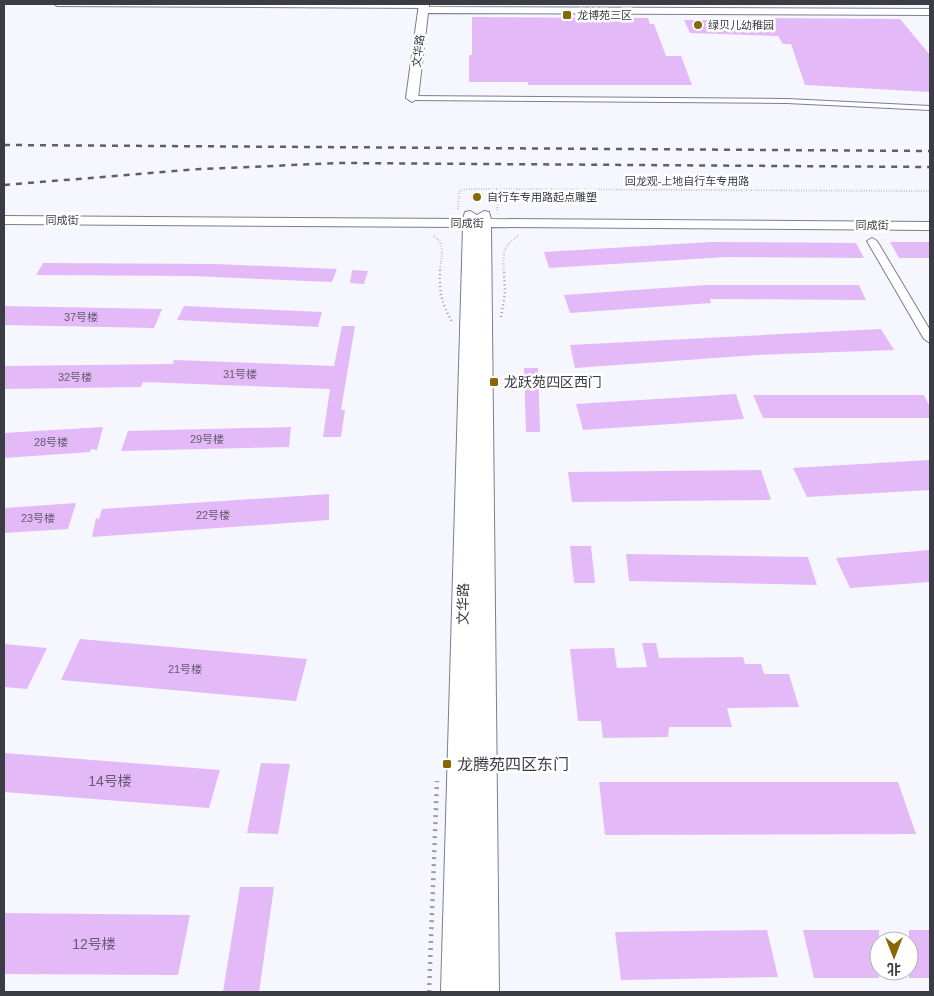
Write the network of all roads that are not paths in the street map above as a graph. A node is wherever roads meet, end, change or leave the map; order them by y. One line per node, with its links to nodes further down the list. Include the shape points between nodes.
1 (57, 4): 2 (street)
2 (190, 4): 3 (street)
3 (423, 7): 4 (main road); 6 (main road, 文华路)
4 (728, 7): 5 (main road)
5 (930, 10)
6 (412, 98): 7 (street, via 787,101)
7 (930, 108)
8 (4, 212): 9 (main road, 同成街)
9 (477, 215): 10 (main road, 同成街); 12 (main road, 同成街); 13 (main road, 同成街); 16 (main road, 文华路); 17 (main road, 文华路)
10 (930, 218)
11 (4, 220): 12 (main road, 同成街)
12 (299, 222): 16 (main road, via 426,226 440,230 461,252)
13 (651, 224): 14 (main road, 同成街); 17 (main road, via 531,227 500,238 491,252 491,299)
14 (930, 226)
15 (872, 241): 18 (street)
16 (468, 298): 19 (main road, 文华路)
17 (484, 336): 20 (main road, 文华路)
18 (930, 339)
19 (456, 992)
20 (484, 992)

